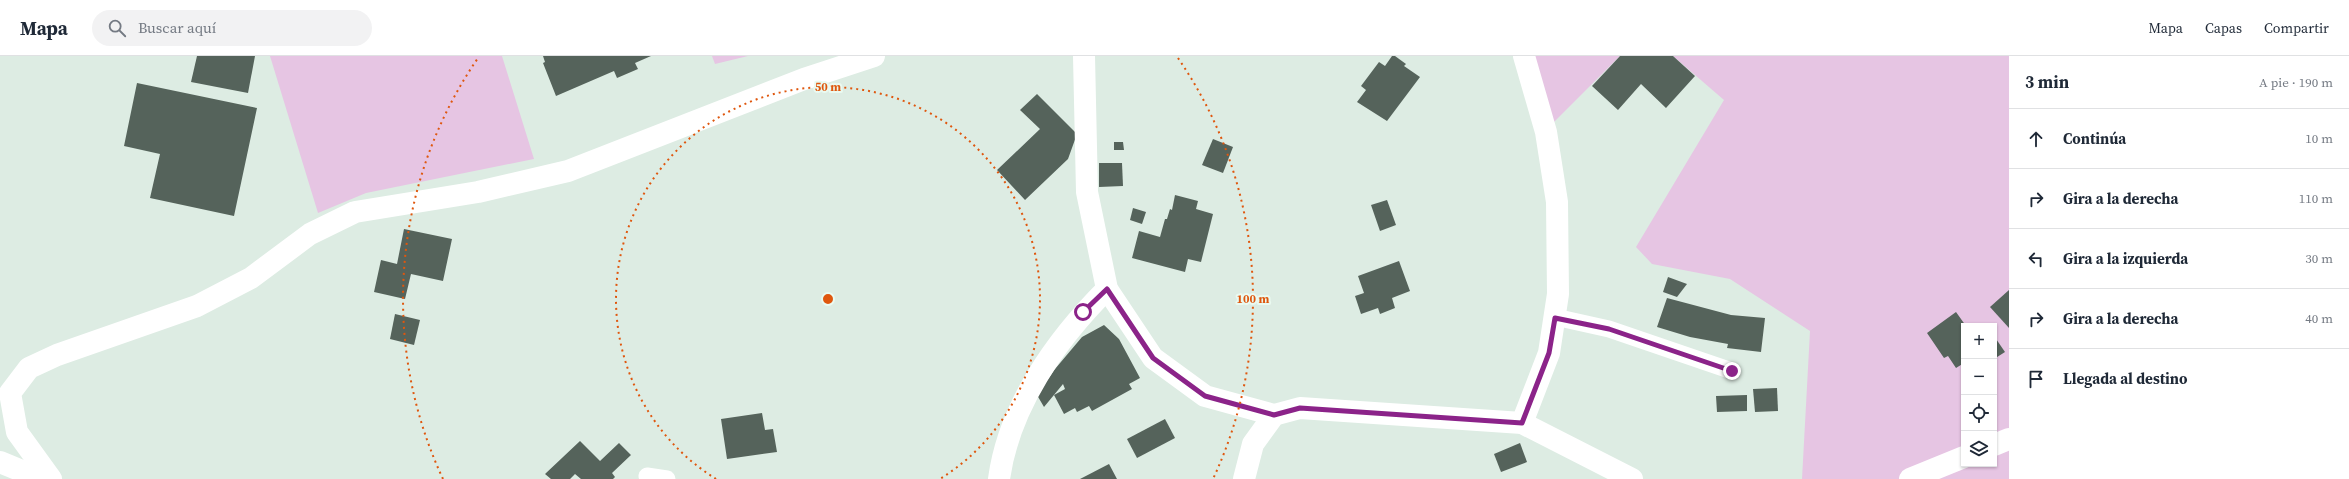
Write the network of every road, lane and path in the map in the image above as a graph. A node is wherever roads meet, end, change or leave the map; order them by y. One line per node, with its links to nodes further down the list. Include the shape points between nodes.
1 (874, 56): 7 (street, via 804,79 568,171 478,192 355,212 310,234 251,278 197,306 57,355 29,368)
2 (1524, 56): 5 (street, via 1546,132 1557,202 1558,294)
3 (1082, 59): 4 (street, via 1087,192)
4 (1107, 289): 8 (street, via 1153,358 1205,396); 18 (street, via 1083,312 1042,367 1019,411 1002,459)
5 (1555, 318): 6 (lane, via 1609,329); 9 (street, via 1549,353)
6 (1732, 371)
7 (5, 396): 16 (street, via 17,432)
8 (1274, 415): 9 (street, via 1300,408); 19 (street, via 1253,444)
9 (1522, 423): 20 (street)
10 (2009, 439): 11 (street)
11 (1997, 444)
12 (1961, 458): 21 (street)
13 (0, 462): 15 (street)
14 (647, 476): 17 (lane)
15 (41, 479)
16 (51, 479)
17 (667, 479)
18 (999, 479)
19 (1244, 479)
20 (1632, 479)
21 (1910, 479)

